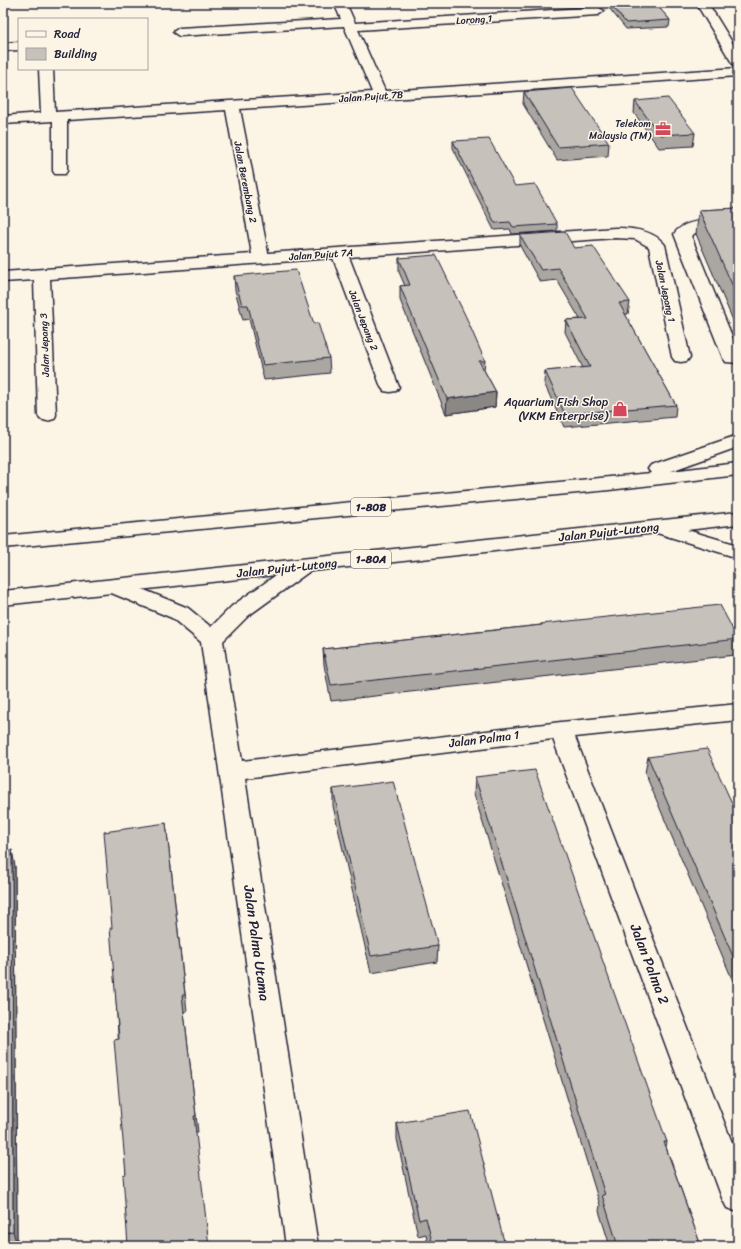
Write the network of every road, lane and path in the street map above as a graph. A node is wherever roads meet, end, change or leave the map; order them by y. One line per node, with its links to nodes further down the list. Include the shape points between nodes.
1 (340, 3): 4 (main road)
2 (702, 3): 8 (main road)
3 (598, 11): 4 (main road, Lorong 1)
4 (350, 25): 5 (main road, Lorong 1); 11 (main road)
5 (178, 32)
6 (18, 46): 7 (main road)
7 (3, 47)
8 (738, 64)
9 (46, 70): 13 (main road)
10 (738, 72): 11 (main road, Jalan Pujut 7B)
11 (380, 96): 12 (main road, Jalan Pujut 7B)
12 (232, 105): 13 (main road, Jalan Pujut 7B); 20 (main road, Jalan Berembang 2)
13 (54, 116): 14 (main road, Jalan Pujut 7B); 15 (main road)
14 (3, 120)
15 (60, 171)
16 (738, 225): 17 (main road, Jalan Pujut 7A, via 694,227)
17 (682, 234): 18 (main road, Jalan Pujut 7A); 24 (main road, via 732,358)
18 (644, 237): 19 (main road, Jalan Pujut 7A, via 615,233); 23 (main road, Jalan Jepang 1, via 657,245)
19 (339, 253): 20 (main road, Jalan Pujut 7A); 25 (main road, Jalan Jepang 2)
20 (261, 258): 21 (main road, Jalan Pujut 7A)
21 (42, 274): 22 (main road, Jalan Pujut 7A); 26 (main road, Jalan Jepang 3)
22 (3, 277)
23 (680, 357)
24 (738, 358)
25 (390, 387)
26 (47, 415)
27 (738, 441): 29 (main road)
28 (738, 470): 29 (main road, 1-80B)
29 (609, 484): 32 (main road, 1-80B)
30 (738, 518): 31 (main road, Jalan Pujut-Lutong / 1-80A)
31 (656, 527): 33 (main road); 34 (main road, Jalan Pujut-Lutong / 1-80A)
32 (3, 542)
33 (738, 552)
34 (303, 566): 35 (main road, Jalan Pujut-Lutong / 1-80A); 37 (main road, via 240,612)
35 (117, 587): 36 (main road, Jalan Pujut-Lutong / 1-80A); 37 (main road, via 180,614)
36 (3, 598)
37 (212, 640): 40 (main road, Jalan Palma Utama)
38 (738, 712): 39 (main road, Jalan Palma 1)
39 (561, 730): 40 (main road, Jalan Palma 1); 41 (main road, Jalan Palma 2)
40 (232, 771): 42 (main road, Jalan Palma Utama)
41 (738, 1198)
42 (302, 1246)

